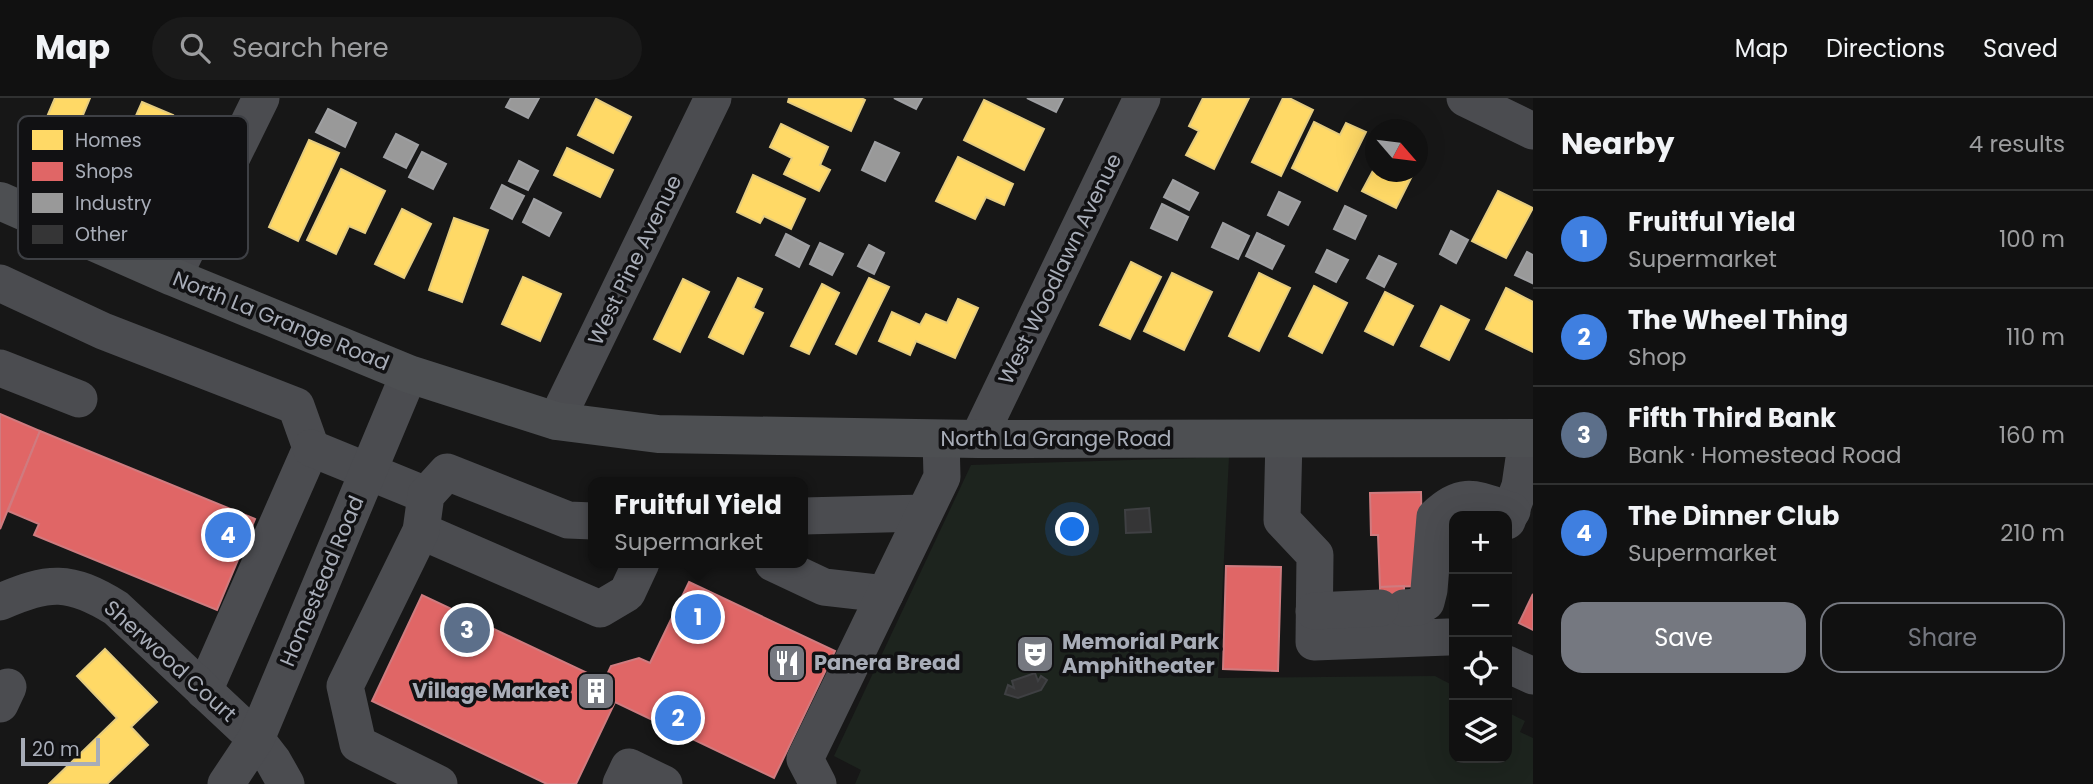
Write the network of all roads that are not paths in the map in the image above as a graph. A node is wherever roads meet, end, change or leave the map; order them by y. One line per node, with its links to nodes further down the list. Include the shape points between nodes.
1 (261, 98): 5 (street)
2 (713, 98): 16 (street, West Pine Avenue)
3 (1142, 98): 18 (street, West Woodlawn Avenue)
4 (1465, 98): 6 (street)
5 (248, 124)
6 (1533, 131)
7 (0, 201): 8 (main road, North La Grange Road)
8 (18, 209)
9 (132, 259): 11 (main road, North La Grange Road)
10 (182, 259): 11 (street)
11 (173, 277): 14 (main road, North La Grange Road)
12 (0, 283): 20 (street, via 103,331 296,406)
13 (0, 368): 15 (street)
14 (409, 374): 16 (main road, North La Grange Road); 21 (street, Homestead Road)
15 (79, 399)
16 (568, 423): 18 (main road, North La Grange Road, via 658,434)
17 (1530, 438): 19 (main road, North La Grange Road); 24 (street)
18 (960, 439): 19 (main road, North La Grange Road); 25 (street)
19 (1284, 439): 33 (street, via 1282,520 1315,555)
20 (311, 448): 21 (street); 37 (street)
21 (367, 471): 22 (street); 38 (street, Homestead Road)
22 (426, 495): 27 (street, via 447,472 568,520); 28 (street)
23 (1497, 511): 33 (street, via 1467,498 1450,503 1435,517 1429,590 1426,602 1418,607)
24 (1511, 511)
25 (924, 513): 26 (street); 31 (street)
26 (808, 516)
27 (588, 521)
28 (421, 531): 29 (street, via 600,609 627,593); 39 (street, via 345,686 358,744)
29 (639, 568)
30 (784, 568): 31 (street, via 824,587)
31 (885, 594): 44 (street, via 804,759)
32 (0, 602): 37 (street, Sherwood Court, via 50,585 98,597 116,608)
33 (1314, 611): 34 (street, via 1314,642)
34 (1449, 634)
35 (1512, 666): 36 (street)
36 (1533, 676)
37 (204, 691): 38 (street, Sherwood Court)
38 (256, 739): 40 (street, Homestead Road); 41 (street, Sherwood Court)
39 (420, 780)
40 (226, 784)
41 (286, 784)
42 (621, 784): 43 (street, via 629,767)
43 (664, 784)
44 (818, 784)

